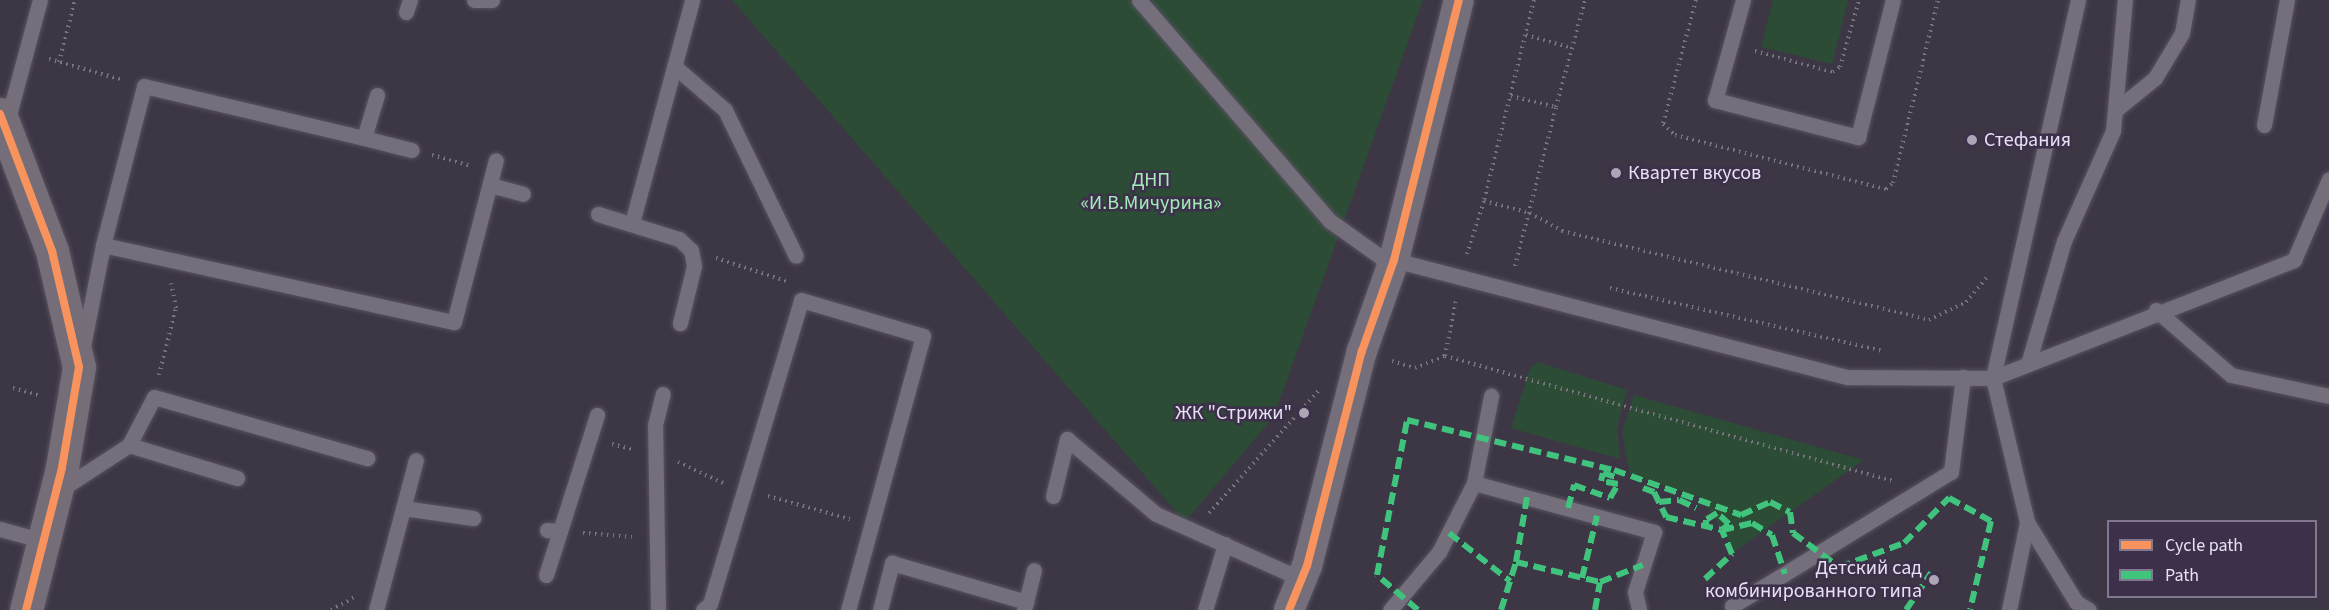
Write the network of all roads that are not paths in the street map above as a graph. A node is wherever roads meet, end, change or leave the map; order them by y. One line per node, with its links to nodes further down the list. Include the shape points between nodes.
1 (40, 0): 16 (lane)
2 (474, 0): 3 (lane)
3 (492, 0)
4 (692, 0): 13 (lane)
5 (1139, 0): 26 (lane, via 1330,221)
6 (1459, 0): 26 (street)
7 (1743, 0): 8 (lane, via 1714,100 1858,137)
8 (1893, 0)
9 (2078, 0): 32 (lane)
10 (2125, 0): 15 (lane)
11 (2188, 0): 15 (lane, via 2182,33 2155,78)
12 (2287, 0): 17 (lane)
13 (674, 66): 23 (lane); 25 (lane, via 725,110)
14 (377, 94): 18 (lane)
15 (2118, 108): 29 (lane, via 2064,241)
16 (3, 119): 30 (street, via 52,251)
17 (2264, 125)
18 (364, 138): 19 (lane); 24 (lane, via 144,86)
19 (411, 150)
20 (2329, 180): 27 (lane, via 2294,260)
21 (523, 194): 24 (lane, via 493,172 454,322)
22 (598, 214): 23 (lane)
23 (632, 223): 28 (lane, via 679,239 690,250 694,266)
24 (103, 245): 30 (lane)
25 (796, 256)
26 (1393, 263): 31 (lane, via 1847,377); 52 (street, via 1362,351)
27 (2156, 310): 29 (lane); 35 (lane, via 2231,375)
28 (680, 323)
29 (2028, 364): 32 (lane)
30 (79, 367): 42 (street)
31 (1963, 377): 32 (lane); 54 (lane, via 1950,472)
32 (1993, 378): 46 (lane)
33 (663, 394): 57 (lane, via 655,425)
34 (1491, 396): 41 (lane)
35 (2329, 396)
36 (597, 415): 51 (lane)
37 (129, 445): 38 (lane, via 154,397); 40 (lane); 42 (lane)
38 (368, 458)
39 (416, 460): 44 (lane)
40 (237, 478)
41 (1474, 483): 63 (lane, via 1439,552); 64 (lane, via 1654,532 1635,592)
42 (56, 493): 48 (street)
43 (1053, 496): 49 (lane, via 1067,439 1156,514)
44 (403, 508): 45 (lane); 56 (lane)
45 (473, 518)
46 (2027, 522): 65 (lane); 66 (lane, via 2076,602)
47 (0, 529): 48 (lane)
48 (44, 541): 55 (street)
49 (1225, 544): 52 (lane); 61 (lane)
50 (1034, 570): 53 (lane)
51 (546, 575)
52 (1301, 579): 62 (street)
53 (1025, 606): 60 (lane, via 892,563)
54 (1732, 606)
55 (27, 610)
56 (376, 610)
57 (658, 610)
58 (703, 610): 59 (lane, via 710,604 801,300 923,336)
59 (848, 610)
60 (880, 610)
61 (1205, 610)
62 (1289, 610)
63 (1390, 610)
64 (1639, 610)
65 (2009, 610)
66 (2089, 610)

